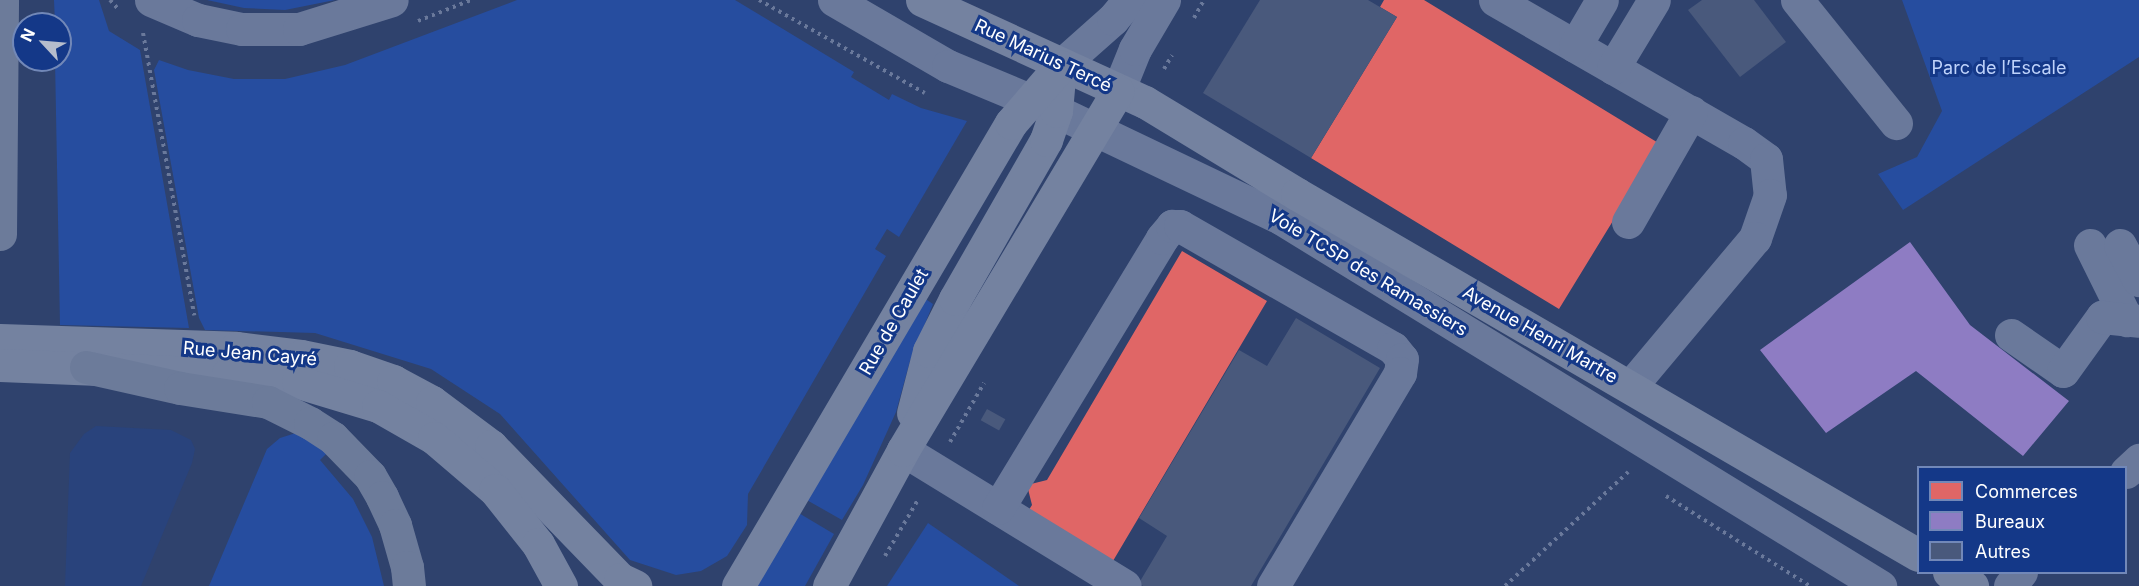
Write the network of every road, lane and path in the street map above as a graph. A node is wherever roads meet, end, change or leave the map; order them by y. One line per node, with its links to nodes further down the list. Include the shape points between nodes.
1 (2, 0): 25 (highway)
2 (151, 0): 3 (street, via 198,21 242,28 299,28)
3 (392, 0)
4 (759, 0): 18 (path)
5 (834, 0): 19 (street, Voie TCSP des Ramassiers, via 948,66)
6 (922, 0): 15 (main road, Rue Marius Tercé)
7 (1129, 0): 15 (street, Rue de Caulet)
8 (1164, 0): 17 (street, Rue de Caulet, via 1135,49)
9 (1602, 0): 14 (street)
10 (1654, 0): 16 (street)
11 (1797, 0): 22 (street)
12 (1516, 5): 14 (street)
13 (143, 33): 30 (path)
14 (1575, 46): 16 (street)
15 (1060, 66): 17 (main road, Rue Marius Tercé); 19 (main road, Rue de Caulet)
16 (1613, 68): 20 (street)
17 (1118, 91): 21 (main road, Rue Marius Tercé); 23 (main road, Rue de Caulet)
18 (927, 94)
19 (1043, 105): 23 (street, Voie TCSP des Ramassiers); 34 (main road, Rue de Caulet, via 1047,140 928,351); 46 (main road, Rue de Caulet, via 1011,123)
20 (1691, 112): 24 (street); 33 (street, via 1766,159 1770,195 1755,237)
21 (1163, 113): 33 (main road, Avenue Henri Martre)
22 (1896, 123)
23 (1095, 130): 34 (main road, Rue de Caulet); 52 (street, Voie TCSP des Ramassiers, via 1282,219)
24 (1628, 222)
25 (0, 234)
26 (2139, 280): 27 (street, via 2105,245)
27 (2133, 320): 28 (street, via 2102,317 2063,371)
28 (2012, 335)
29 (0, 340): 30 (main road, Rue Jean Cayré)
30 (199, 348): 45 (main road, Rue Jean Cayré, via 236,348 350,366 393,381 432,402 491,446 620,579)
31 (0, 365): 32 (main road, Rue Jean Cayré)
32 (86, 367): 43 (highway, via 268,402 333,438 370,476 382,497 395,525); 44 (main road, Rue Jean Cayré, via 228,374 298,382 378,406 434,438 495,490 538,544)
33 (1630, 387): 40 (main road, Avenue Henri Martre)
34 (903, 450): 39 (street); 47 (main road, Rue de Caulet)
35 (2139, 460): 36 (street)
36 (2127, 471)
37 (1637, 478): 50 (path, via 1628,472)
38 (1657, 490): 51 (path)
39 (998, 508): 48 (street); 49 (street, via 1162,238 1173,226 1180,226 1393,348 1402,359 1400,373)
40 (1917, 554)
41 (1950, 574): 53 (main road)
42 (2020, 574): 54 (street)
43 (409, 586)
44 (561, 586)
45 (635, 586)
46 (738, 586)
47 (829, 586)
48 (1125, 586)
49 (1273, 586)
50 (1504, 586)
51 (1810, 586)
52 (1880, 586)
53 (1972, 586)
54 (2010, 586)

